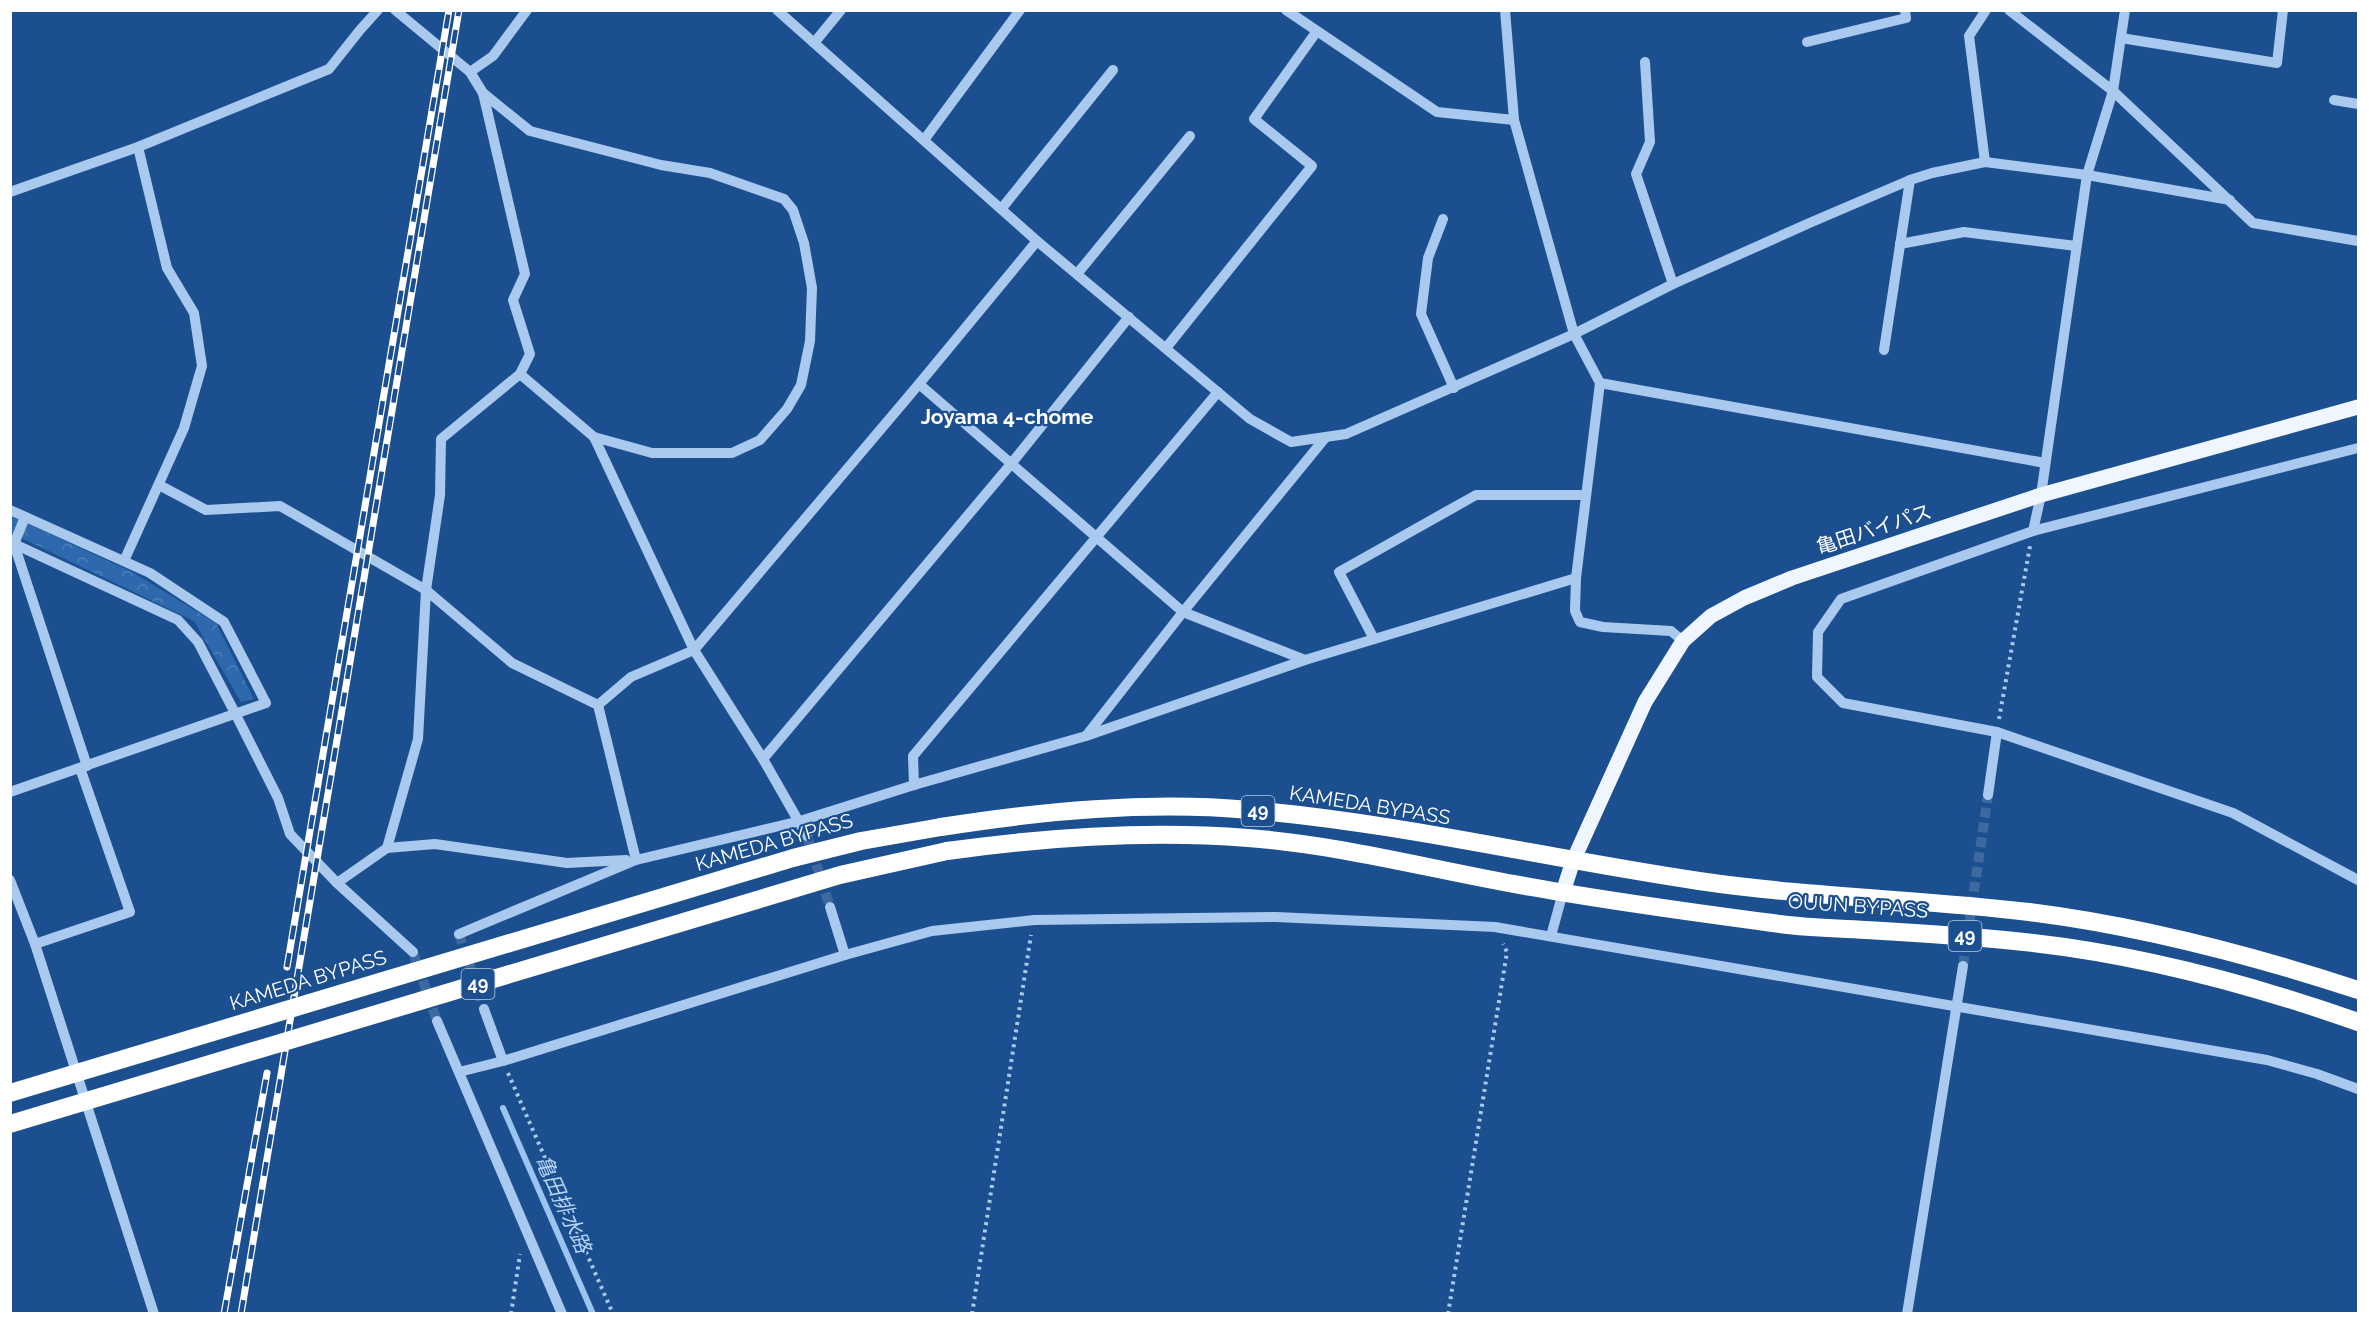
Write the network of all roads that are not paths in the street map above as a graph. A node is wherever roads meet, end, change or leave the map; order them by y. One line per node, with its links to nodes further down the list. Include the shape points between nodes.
1 (378, 10): 28 (street, via 329,69)
2 (395, 10): 20 (street)
3 (527, 10): 20 (street, via 493,56)
4 (777, 10): 17 (street)
5 (840, 10): 17 (street)
6 (1020, 10): 27 (street)
7 (1286, 10): 14 (street)
8 (1505, 10): 25 (street)
9 (1905, 10): 16 (street, via 1906,18)
10 (1986, 10): 29 (street, via 1969,36)
11 (2009, 10): 21 (street)
12 (2125, 10): 15 (street)
13 (2283, 10): 15 (street, via 2277,63)
14 (1317, 31): 25 (street, via 1437,112); 44 (street, via 1254,119 1312,166)
15 (2121, 38): 21 (street)
16 (1807, 42)
17 (814, 43): 27 (street)
18 (1645, 62): 41 (street, via 1650,142 1636,174)
19 (1113, 70): 34 (street)
20 (470, 72): 22 (street)
21 (2112, 91): 30 (street); 33 (street)
22 (483, 93): 46 (street, via 525,274 513,300 530,354); 52 (street, via 530,131 661,165 710,173 784,199 793,210 804,243 812,288 810,341 801,385 787,409 760,440 732,453 652,453)
23 (2334, 100): 24 (street)
24 (2358, 104)
25 (1514, 120): 43 (street)
26 (1190, 136): 40 (street)
27 (924, 140): 34 (street)
28 (138, 147): 32 (street); 57 (street, via 168,268 194,313 202,366 184,428)
29 (1985, 162): 30 (street); 31 (street)
30 (2087, 175): 33 (street); 39 (street)
31 (1910, 180): 38 (street); 41 (street)
32 (10, 192)
33 (2230, 200): 37 (street, via 2253,223)
34 (1002, 208): 36 (street)
35 (1443, 219): 49 (street, via 1428,258 1421,314)
36 (1037, 241): 40 (street); 48 (street)
37 (2358, 241)
38 (1900, 244): 39 (street, via 1964,232); 45 (street)
39 (2076, 246): 55 (street)
40 (1077, 274): 42 (street)
41 (1673, 284): 43 (street)
42 (1129, 317): 44 (street); 56 (street)
43 (1574, 334): 47 (street); 49 (street)
44 (1166, 348): 50 (street)
45 (1884, 350)
46 (520, 374): 52 (street); 67 (street, via 441,439 440,495)
47 (1600, 383): 55 (street); 58 (street)
48 (919, 384): 56 (street); 71 (street)
49 (1454, 387): 53 (street, via 1346,434)
50 (1218, 392): 53 (street, via 1250,419 1291,442); 63 (street)
51 (2358, 406): 59 (main road, 亀田バイパス)
52 (594, 437): 71 (street)
53 (1324, 438): 68 (street)
54 (2358, 448): 62 (street)
55 (2045, 463): 59 (street)
56 (1011, 464): 63 (street); 77 (street)
57 (159, 485): 65 (street); 67 (street, via 206,510 280,506)
58 (1586, 495): 66 (street); 69 (street, via 1476,495 1339,573)
59 (2042, 495): 62 (street); 70 (main road, 亀田バイパス, via 1792,578 1711,616)
60 (10, 510): 61 (street)
61 (25, 516): 64 (street); 65 (street)
62 (2033, 531): 75 (street, via 1841,599 1818,632 1817,677 1843,703)
63 (1097, 538): 68 (street); 79 (street, via 913,756)
64 (12, 543): 74 (street, via 178,620 198,642); 78 (street)
65 (124, 561): 74 (street, via 150,573 224,622 266,704)
66 (1576, 578): 69 (street); 70 (street, via 1575,611 1580,621 1603,627 1671,631)
67 (426, 590): 73 (street, via 512,663); 84 (street, via 418,739)
68 (1183, 612): 72 (street); 76 (street)
69 (1374, 639): 72 (street)
70 (1683, 641): 86 (main road, 亀田バイパス, via 1645,702)
71 (694, 650): 73 (street, via 631,677); 77 (street)
72 (1305, 660): 76 (street)
73 (597, 705): 85 (street)
74 (235, 713): 78 (street); 89 (street, via 278,798 290,834)
75 (1996, 732): 81 (street); 87 (street, via 2233,813)
76 (1086, 736): 79 (street)
77 (764, 759): 82 (street)
78 (83, 767): 80 (street); 94 (street, via 129,912)
79 (914, 785): 82 (street)
80 (10, 792)
81 (1988, 795)
82 (800, 821): 83 (street); 85 (street)
83 (807, 836)
84 (387, 848): 85 (street, via 435,844 567,863); 89 (street)
85 (636, 860): 92 (street)
86 (1573, 861): 90 (main road, 亀田バイパス); 98 (highway, OUUN BYPASS / 49, via 1700,881 2000,909 2108,924 2230,952); 106 (highway, KAMEDA BYPASS / 49, bridge, via 1359,824 1248,810 1096,808 1012,816 861,841 793,858)
87 (2358, 879)
88 (10, 880): 94 (street)
89 (337, 883): 95 (street)
90 (1563, 892): 93 (street); 102 (highway, OUUN BYPASS / 49, via 1784,925 1943,934 2104,954 2223,980); 107 (highway, 49, bridge, via 1402,861 1250,838 1100,836 947,851 840,875)
91 (830, 907): 96 (street)
92 (459, 934)
93 (1551, 936): 96 (street, via 1495,927 1276,917 1034,920 932,931); 99 (street)
94 (36, 944): 108 (street)
95 (413, 952)
96 (844, 955): 103 (street)
97 (1963, 966): 99 (street)
98 (2358, 990)
99 (1956, 1005): 105 (street, via 2267,1060); 110 (street)
100 (484, 1009): 103 (street)
101 (437, 1021): 104 (street)
102 (2358, 1022)
103 (503, 1061): 104 (street)
104 (459, 1072): 109 (street)
105 (2358, 1089)
106 (10, 1093)
107 (10, 1125)
108 (154, 1314)
109 (562, 1314)
110 (1906, 1314)

